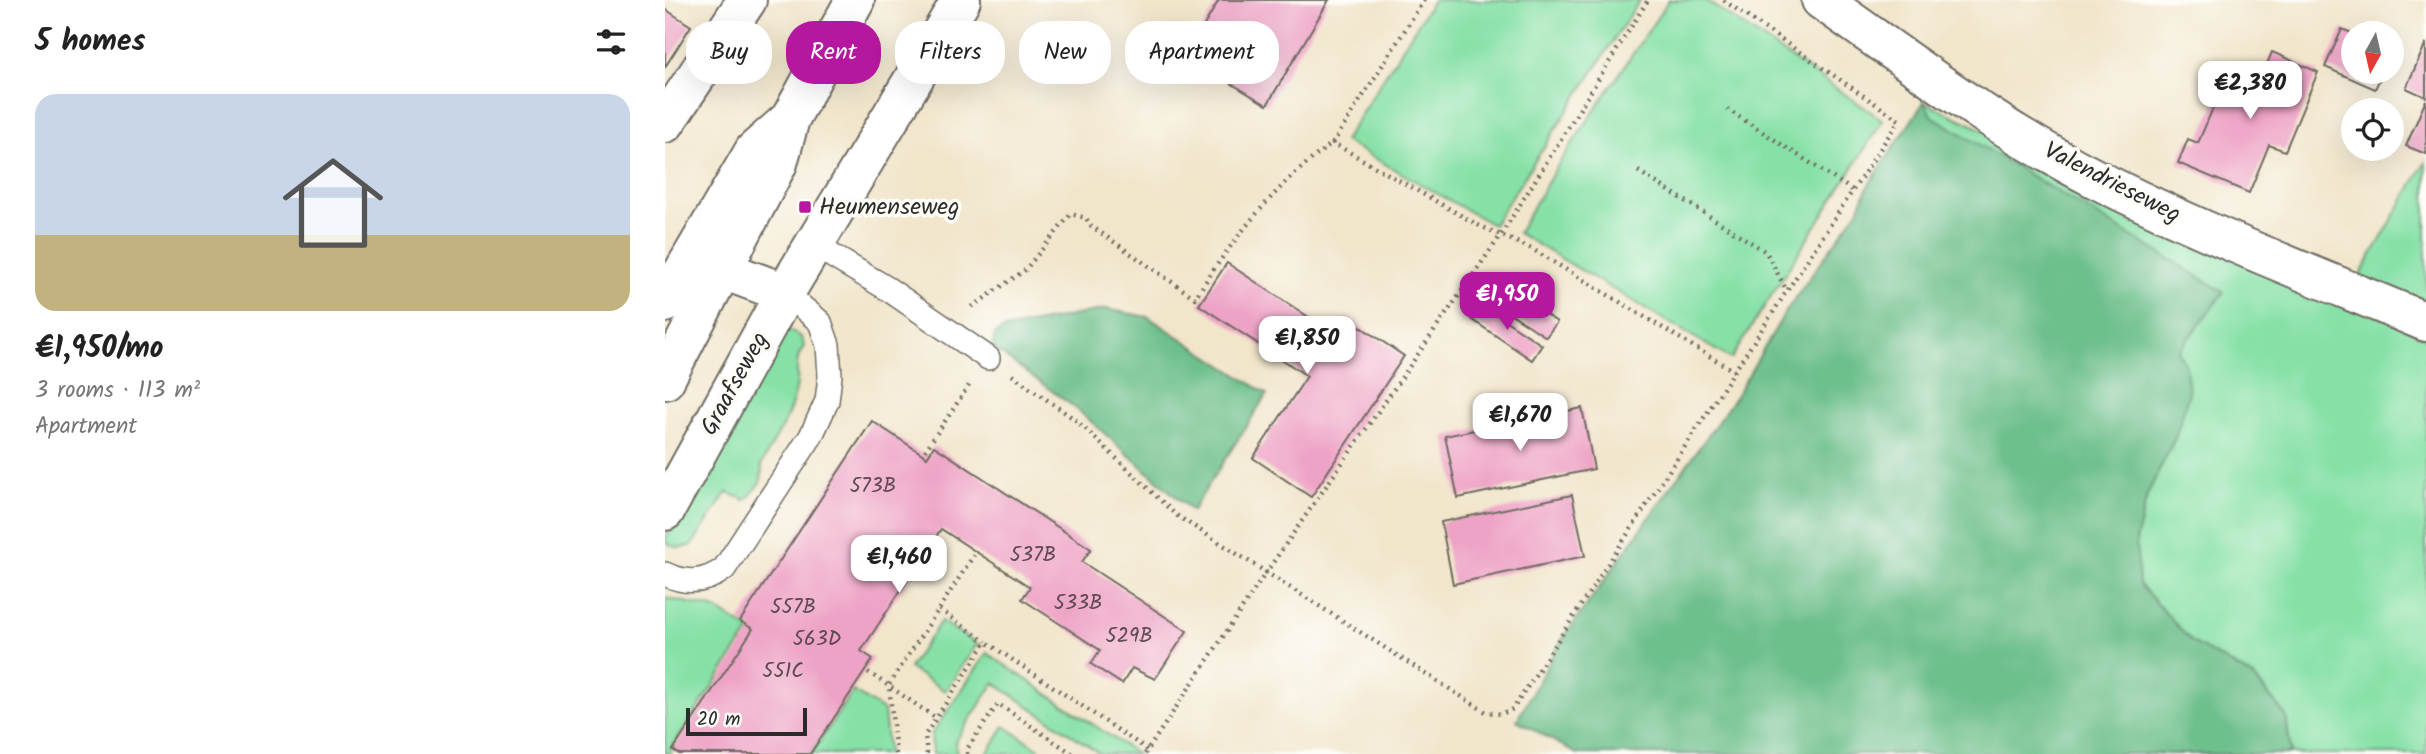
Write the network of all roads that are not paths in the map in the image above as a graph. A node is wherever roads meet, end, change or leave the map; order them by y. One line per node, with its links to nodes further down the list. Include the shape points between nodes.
1 (747, 0): 6 (street)
2 (855, 0): 5 (street)
3 (961, 0): 7 (street, Graafseweg)
4 (1821, 0): 11 (street, Valendrieseweg, via 1991,117 2096,179)
5 (790, 119): 8 (street, via 778,163); 10 (street, via 754,151)
6 (665, 123)
7 (814, 245): 9 (street, Graafseweg); 12 (lane)
8 (723, 270): 9 (street); 13 (street)
9 (785, 293): 14 (street, Graafseweg); 15 (lane, via 820,322 828,345 827,401 811,436 724,569 712,579 694,581)
10 (665, 303)
11 (2426, 322)
12 (988, 358)
13 (665, 380)
14 (665, 511)
15 (665, 574)

